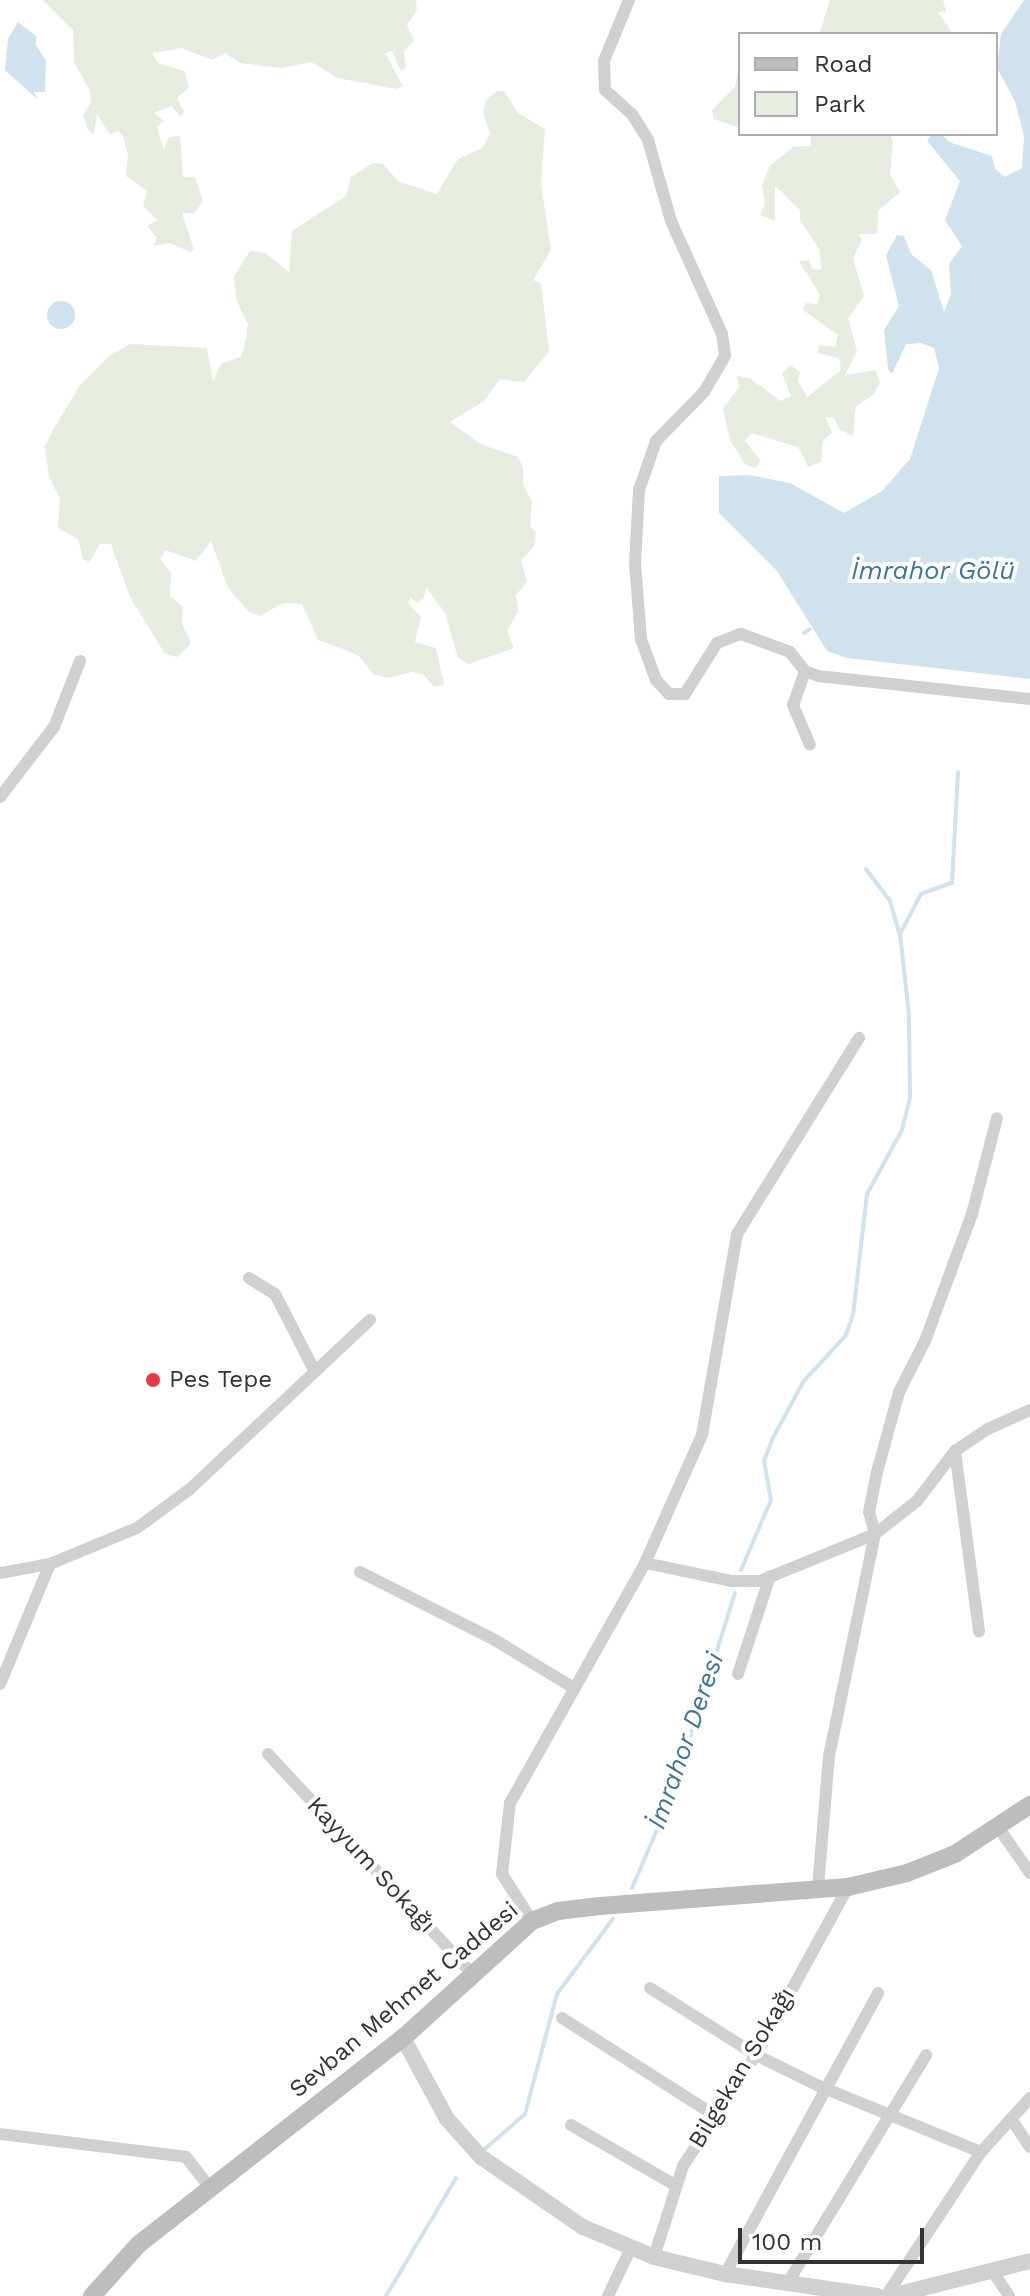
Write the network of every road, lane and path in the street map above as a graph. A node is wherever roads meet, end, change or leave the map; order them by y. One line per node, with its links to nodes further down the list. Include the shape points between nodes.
1 (629, 0): 3 (street, via 604,61 605,90 632,114 648,140 671,221 722,334 725,356 720,372 668,427 646,462 637,512 641,639 656,680 676,696 692,688 717,643 727,636 764,640 790,652)
2 (80, 661): 6 (street, via 54,727)
3 (805, 671): 4 (street); 5 (street, via 793,705)
4 (1030, 699)
5 (810, 745)
6 (0, 797)
7 (859, 1038): 15 (street, via 737,1234 702,1435)
8 (997, 1118): 14 (street, via 972,1214 925,1341 899,1392 871,1499)
9 (249, 1278): 11 (street, via 275,1294)
10 (370, 1320): 11 (street)
11 (313, 1368): 16 (street, via 190,1489 137,1528)
12 (1030, 1410): 13 (street)
13 (955, 1451): 14 (street, via 917,1501); 20 (street)
14 (875, 1534): 19 (street); 28 (street, via 829,1756)
15 (645, 1563): 19 (street, via 731,1581); 23 (street)
16 (50, 1564): 18 (street); 22 (street)
17 (360, 1572): 23 (street, via 495,1640)
18 (0, 1573)
19 (770, 1576): 21 (street)
20 (979, 1631)
21 (738, 1674)
22 (0, 1684)
23 (574, 1688): 30 (street, via 510,1803 502,1841 502,1874)
24 (268, 1754): 31 (street, Kayyum Sokağı)
25 (1030, 1805): 26 (main road, Sevban Mehmet Caddesi)
26 (998, 1827): 27 (street); 29 (main road, Sevban Mehmet Caddesi, via 955,1854 907,1873)
27 (1030, 1873)
28 (818, 1887): 29 (main road, Sevban Mehmet Caddesi); 30 (main road, Sevban Mehmet Caddesi, via 558,1911)
29 (848, 1887): 36 (street, Bilgekan Sokağı)
30 (532, 1921): 31 (main road, Sevban Mehmet Caddesi)
31 (474, 1976): 35 (main road, Sevban Mehmet Caddesi)
32 (650, 1988): 36 (street)
33 (878, 1993): 38 (street)
34 (562, 2018): 41 (street)
35 (403, 2038): 48 (main road, Sevban Mehmet Caddesi); 49 (street, via 447,2119 481,2157 583,2227)
36 (756, 2055): 38 (street); 41 (street, Bilgekan Sokağı)
37 (926, 2055): 40 (street)
38 (829, 2090): 40 (street); 53 (street)
39 (1030, 2098): 42 (street)
40 (891, 2113): 46 (street); 54 (street)
41 (716, 2116): 47 (street, Bilgekan Sokağı)
42 (1011, 2119): 45 (street); 46 (street)
43 (571, 2125): 47 (street)
44 (0, 2134): 48 (street, via 186,2157)
45 (1030, 2147)
46 (981, 2152): 58 (street)
47 (675, 2185): 50 (street, Bilgekan Sokağı)
48 (211, 2189): 55 (main road, Sevban Mehmet Caddesi, via 139,2244)
49 (632, 2246): 50 (street); 56 (street)
50 (654, 2257): 53 (street)
51 (1030, 2261): 52 (street)
52 (993, 2272): 58 (street); 59 (street)
53 (725, 2274): 54 (street)
54 (787, 2284): 57 (street)
55 (92, 2296)
56 (608, 2296)
57 (877, 2296)
58 (888, 2296)
59 (1009, 2296)

